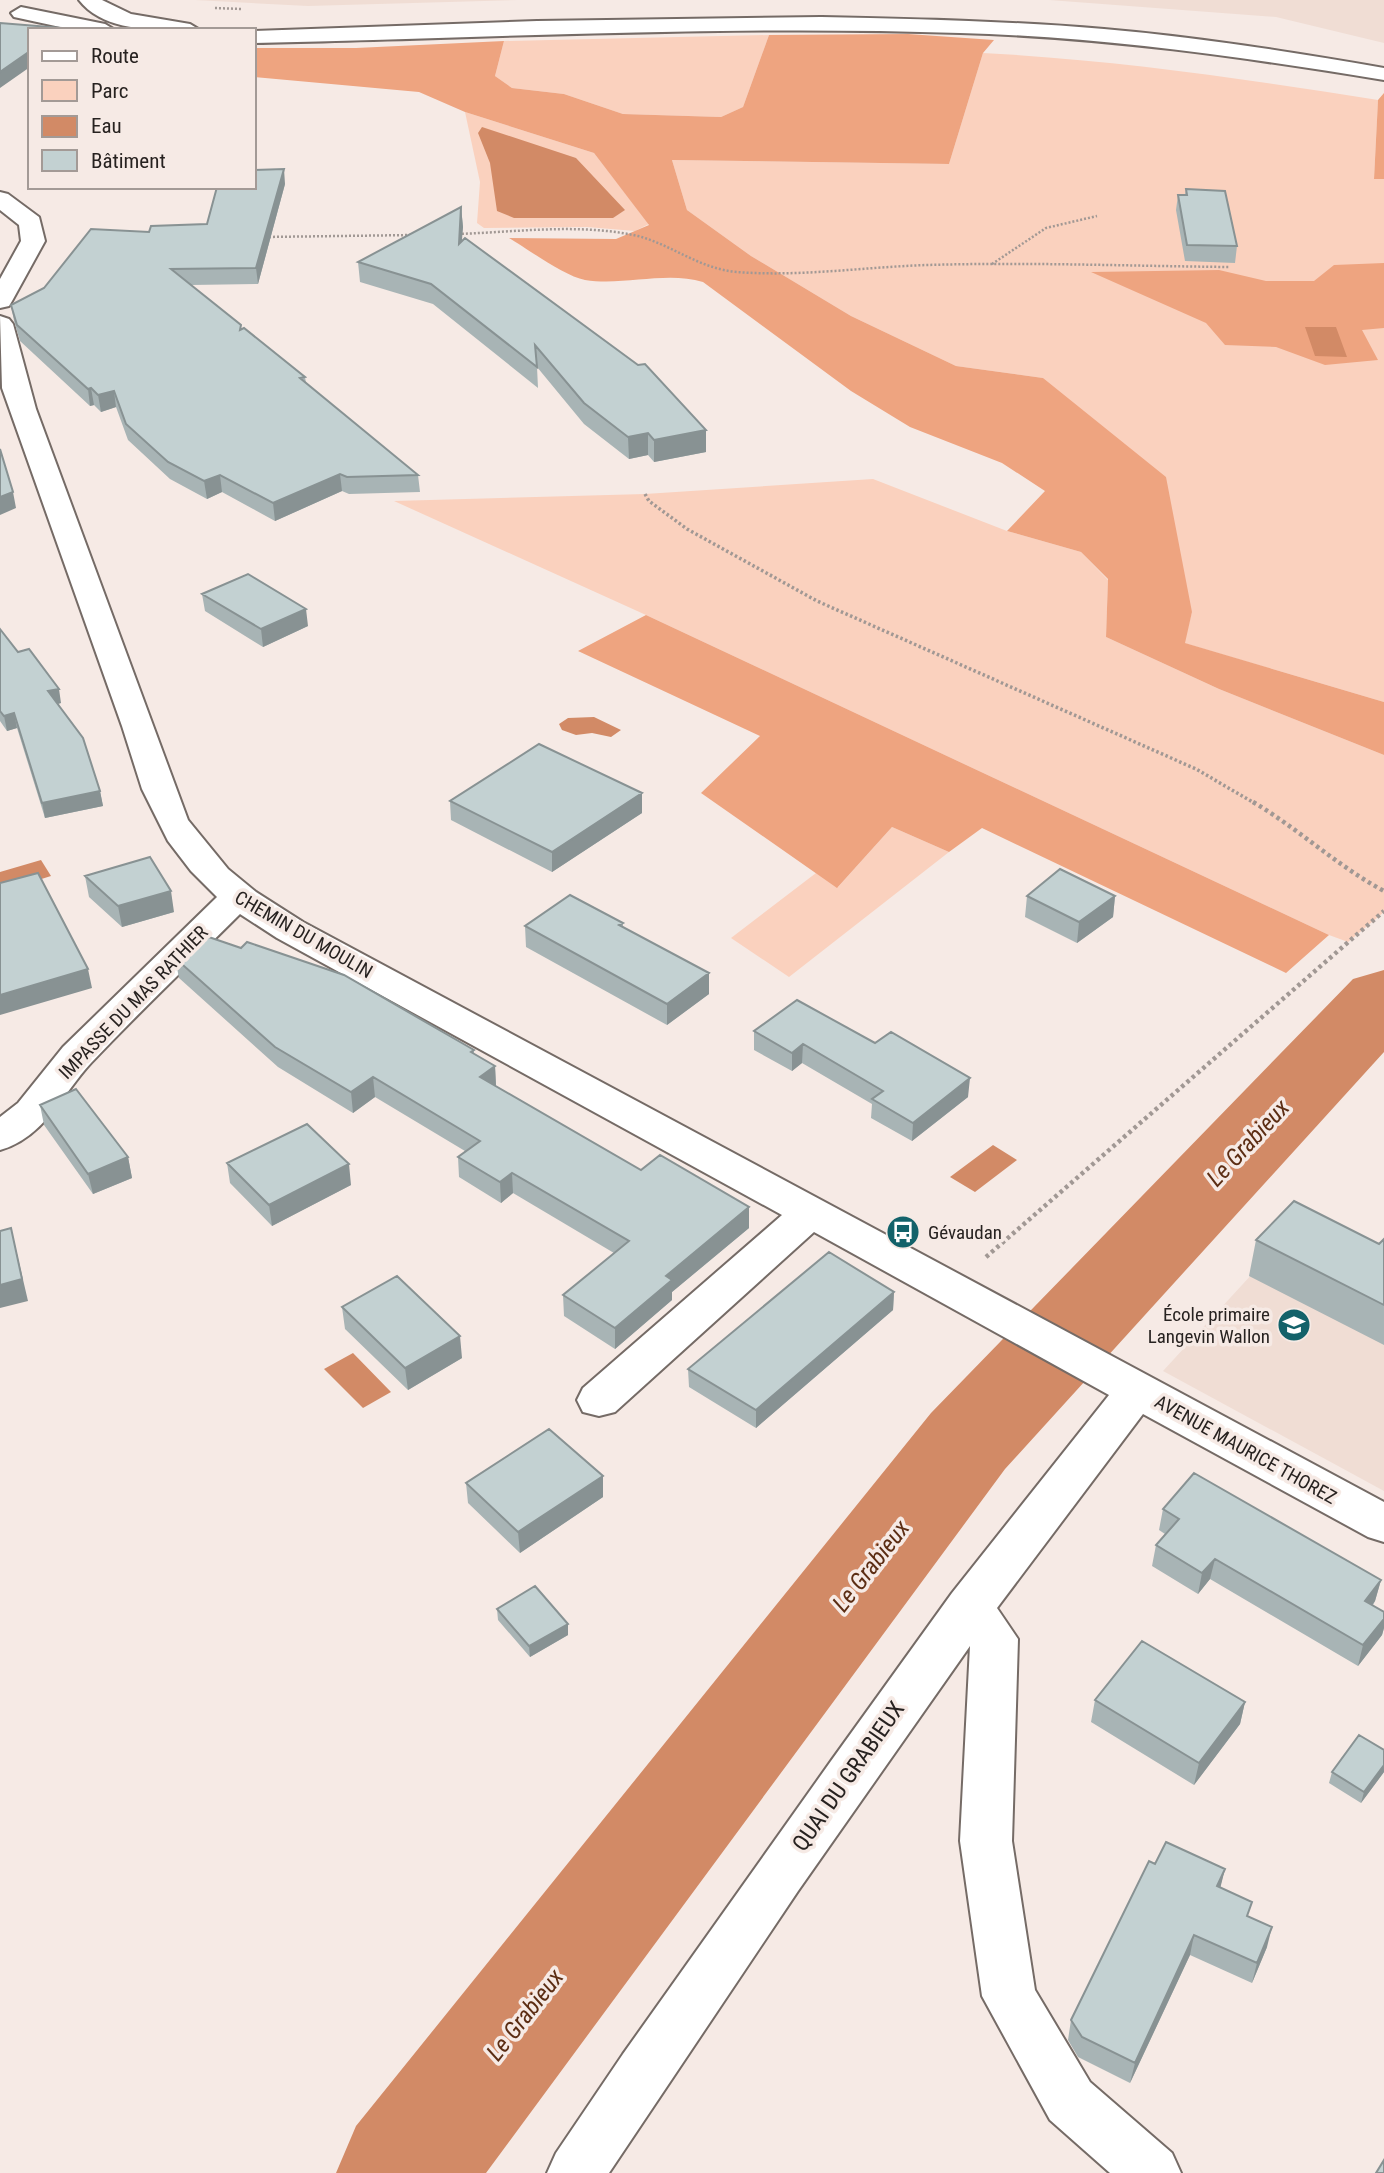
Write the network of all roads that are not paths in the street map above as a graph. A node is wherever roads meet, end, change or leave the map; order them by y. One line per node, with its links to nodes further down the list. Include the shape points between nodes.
1 (66, 0): 3 (street)
2 (89, 0): 6 (street, via 105,13)
3 (21, 13): 4 (street); 5 (street)
4 (0, 16)
5 (95, 28)
6 (176, 28)
7 (256, 37): 8 (street, via 780,20 936,23 1181,41)
8 (1384, 74)
9 (0, 199): 10 (street, via 31,222 33,241)
10 (0, 301)
11 (0, 324): 12 (street, CHEMIN DU MOULIN, via 30,428 135,714 151,772 178,832 210,874)
12 (237, 897): 13 (street, IMPASSE DU MAS RATHIER, via 76,1056 32,1112); 14 (street, CHEMIN DU MOULIN)
13 (0, 1137)
14 (810, 1213): 15 (street, CHEMIN DU MOULIN); 17 (street)
15 (965, 1295): 16 (street, AVENUE MAURICE THOREZ)
16 (1123, 1382): 18 (street, AVENUE MAURICE THOREZ); 19 (street, QUAI DU GRABIEUX)
17 (599, 1400)
18 (1384, 1524)
19 (969, 1607): 20 (street, QUAI DU GRABIEUX, via 856,1763); 21 (street, via 994,1639 986,1841 1009,1996 1070,2101)
20 (576, 2173)
21 (1153, 2173)

